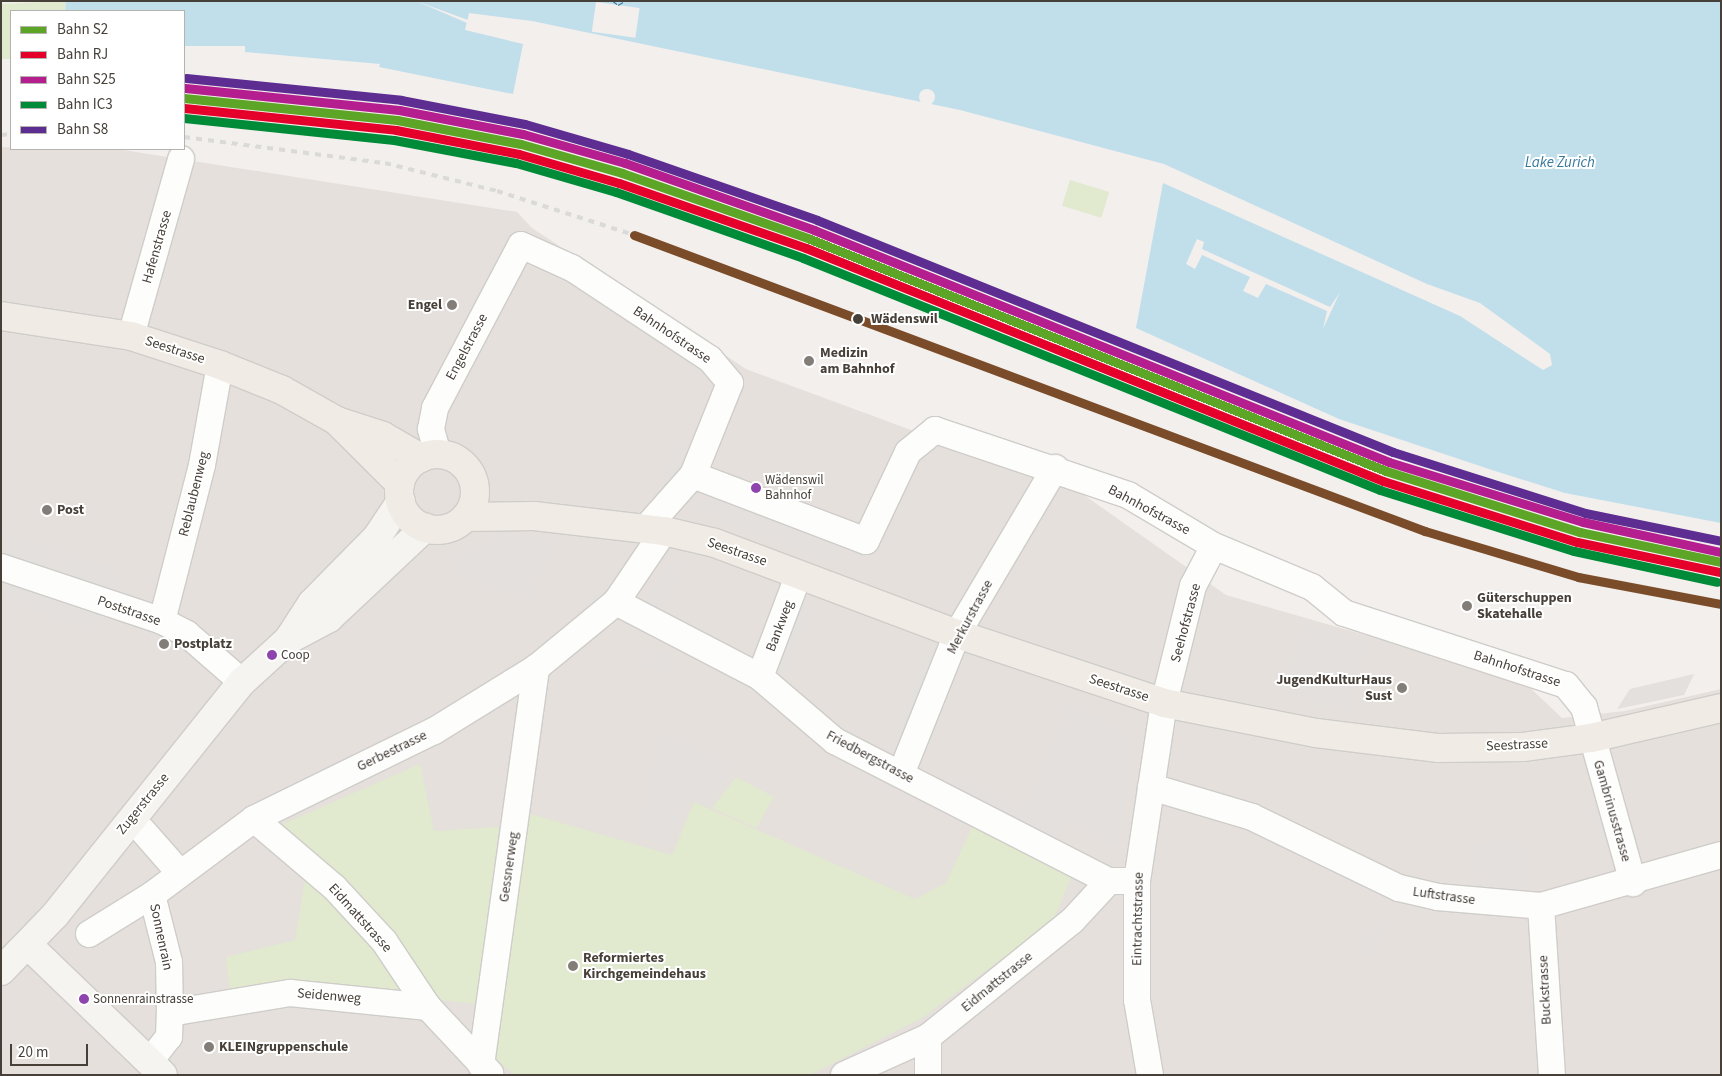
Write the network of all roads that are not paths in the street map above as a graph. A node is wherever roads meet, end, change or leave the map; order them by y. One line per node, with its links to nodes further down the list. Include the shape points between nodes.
1 (182, 159): 4 (street, Hafenstrasse)
2 (521, 244): 7 (street, Engelstrasse, via 435,408); 9 (street, Bahnhofstrasse, via 572,268 710,359 730,383)
3 (1, 316): 4 (main road, Seestrasse)
4 (132, 336): 5 (main road, Seestrasse)
5 (220, 365): 6 (main road, Seestrasse, via 282,390); 20 (street, Reblaubenweg, via 202,465)
6 (337, 421): 7 (main road, Seestrasse); 11 (main road, Seestrasse)
7 (430, 456): 10 (main road, via 457,460); 11 (main road, via 408,469)
8 (1055, 468): 9 (street, Bahnhofstrasse, via 935,430 908,452 866,541); 16 (street, Bahnhofstrasse, via 1128,495); 21 (street, Merkurstrasse)
9 (693, 475): 15 (street, Bahnhofstrasse)
10 (474, 483): 12 (main road, Seestrasse); 13 (main road, via 474,501)
11 (400, 493): 14 (main road, via 412,520); 22 (main road, Zugerstrasse, via 377,537 312,603)
12 (534, 516): 13 (main road, Seestrasse); 15 (main road, Seestrasse)
13 (466, 517): 14 (main road, via 443,530)
14 (425, 528): 22 (main road, Zugerstrasse, via 329,618)
15 (655, 530): 18 (main road, Seestrasse, via 715,543); 19 (street, Gerbestrasse)
16 (1214, 546): 26 (street, Seehofstrasse, via 1193,586); 28 (street, Bahnhofstrasse, via 1312,587 1344,613 1566,685 1584,707)
17 (1, 567): 20 (street, Poststrasse)
18 (799, 574): 21 (main road, Seestrasse); 24 (street, Bankweg)
19 (616, 602): 23 (street, Gerbestrasse); 24 (street, Friedbergstrasse)
20 (162, 621): 25 (street, Poststrasse, via 186,634)
21 (957, 634): 26 (main road, Seestrasse); 29 (street, Merkurstrasse)
22 (288, 640): 25 (main road, Zugerstrasse)
23 (536, 668): 31 (street, Gerbestrasse, via 434,731); 47 (street, Gessnerweg)
24 (760, 677): 29 (street, Friedbergstrasse, via 835,740)
25 (242, 682): 41 (main road, Zugerstrasse)
26 (1164, 703): 28 (main road, Seestrasse, via 1316,733 1439,748 1523,747); 30 (street, Eintrachtstrasse)
27 (1721, 708): 28 (main road, Seestrasse)
28 (1591, 738): 37 (street, Gambrinusstrasse)
29 (901, 774): 35 (street, Friedbergstrasse)
30 (1152, 787): 36 (street, Eintrachtstrasse); 39 (street, Luftstrasse, via 1252,817 1417,895)
31 (254, 818): 34 (street, Gerbestrasse); 43 (street, Eidmattstrasse, via 334,887 384,941)
32 (143, 831): 34 (street)
33 (1721, 855): 37 (street, Luftstrasse)
34 (180, 872): 38 (street, Gerbestrasse)
35 (1109, 881): 36 (street); 45 (street, Eidmattstrasse, via 1072,921)
36 (1137, 881): 50 (street, Eintrachtstrasse, via 1137,1000)
37 (1633, 883): 39 (street, Luftstrasse)
38 (152, 895): 40 (street, Gerbestrasse); 44 (street, Sonnenrain, via 169,962)
39 (1540, 906): 51 (street, Buckstrasse)
40 (88, 934)
41 (28, 945): 42 (main road, Zugerstrasse); 46 (main road)
42 (2, 969)
43 (428, 1007): 44 (street, Seidenweg, via 290,993); 47 (street, Eidmattstrasse)
44 (170, 1014): 46 (street, Sonnenrain, via 169,1037)
45 (928, 1038): 48 (street, Eidmattstrasse); 49 (street)
46 (156, 1068)
47 (487, 1070)
48 (844, 1075)
49 (928, 1075)
50 (1150, 1075)
51 (1552, 1075)

